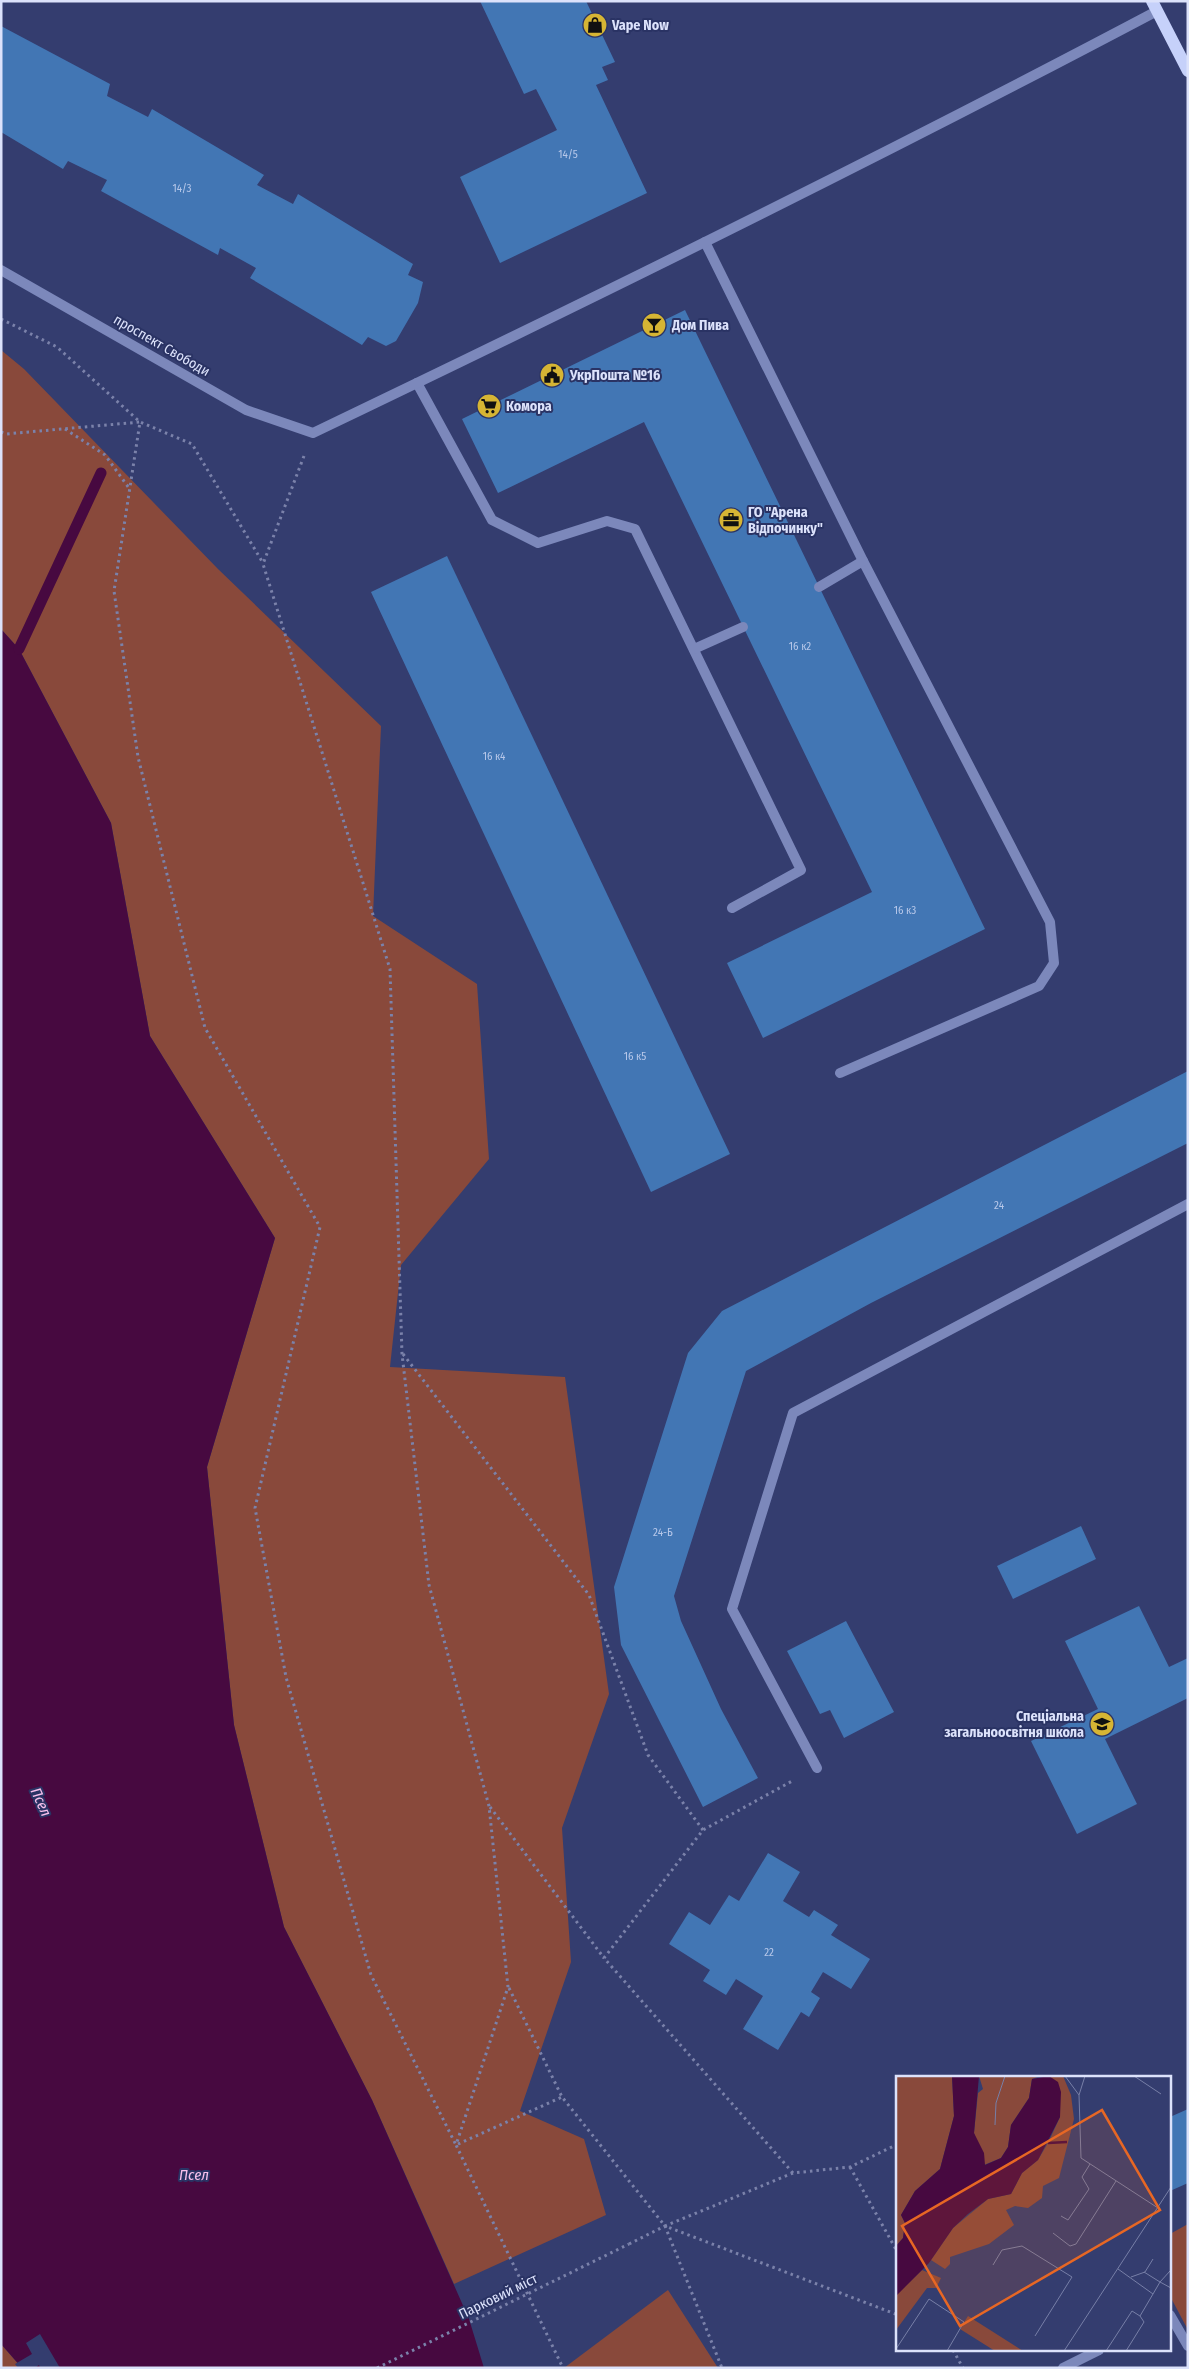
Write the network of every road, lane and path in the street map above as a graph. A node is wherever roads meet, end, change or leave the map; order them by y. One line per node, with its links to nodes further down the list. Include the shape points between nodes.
1 (1155, 6): 2 (main road); 3 (street, via 903,144)
2 (1188, 71)
3 (705, 242): 6 (street); 12 (street)
4 (1, 270): 10 (street, проспект Свободи, via 246,410)
5 (1, 319): 7 (path, via 57,347)
6 (417, 383): 10 (street); 16 (street, via 492,520 538,543 607,521 635,529)
7 (140, 422): 8 (path); 11 (path); 13 (path, via 192,444)
8 (65, 429): 9 (path); 11 (path, via 105,455)
9 (1, 432)
10 (313, 433): 13 (path)
11 (130, 489): 27 (path, via 114,591 138,757 204,1028 320,1227 255,1508 286,1678 371,1975)
12 (862, 560): 14 (street); 18 (street, via 1050,922 1054,963 1040,986)
13 (263, 564): 20 (path, via 390,969)
14 (819, 587)
15 (743, 627): 16 (street)
16 (694, 649): 17 (street, via 801,870)
17 (732, 908)
18 (840, 1073)
19 (1188, 1204): 21 (street, via 793,1413 732,1609)
20 (402, 1354): 22 (path, via 430,1586); 23 (path, via 589,1595 648,1755)
21 (817, 1768): 23 (path)
22 (489, 1806): 24 (path); 25 (path)
23 (703, 1830): 24 (path)
24 (604, 1958): 30 (path)
25 (508, 1987): 26 (path); 27 (path)
26 (562, 2097): 27 (path); 31 (path)
27 (456, 2145): 39 (path)
28 (896, 2145): 29 (path, Парковий міст)
29 (850, 2167): 30 (path, Парковий міст); 32 (path)
30 (793, 2173): 31 (path, Парковий міст)
31 (665, 2226): 33 (path); 38 (path, Парковий міст, bridge); 40 (path)
32 (896, 2249)
33 (896, 2314)
34 (1172, 2318): 35 (street)
35 (1188, 2346)
36 (954, 2352): 41 (path)
37 (1095, 2352): 42 (street)
38 (377, 2368)
39 (563, 2368)
40 (722, 2368)
41 (963, 2368)
42 (1064, 2368)

